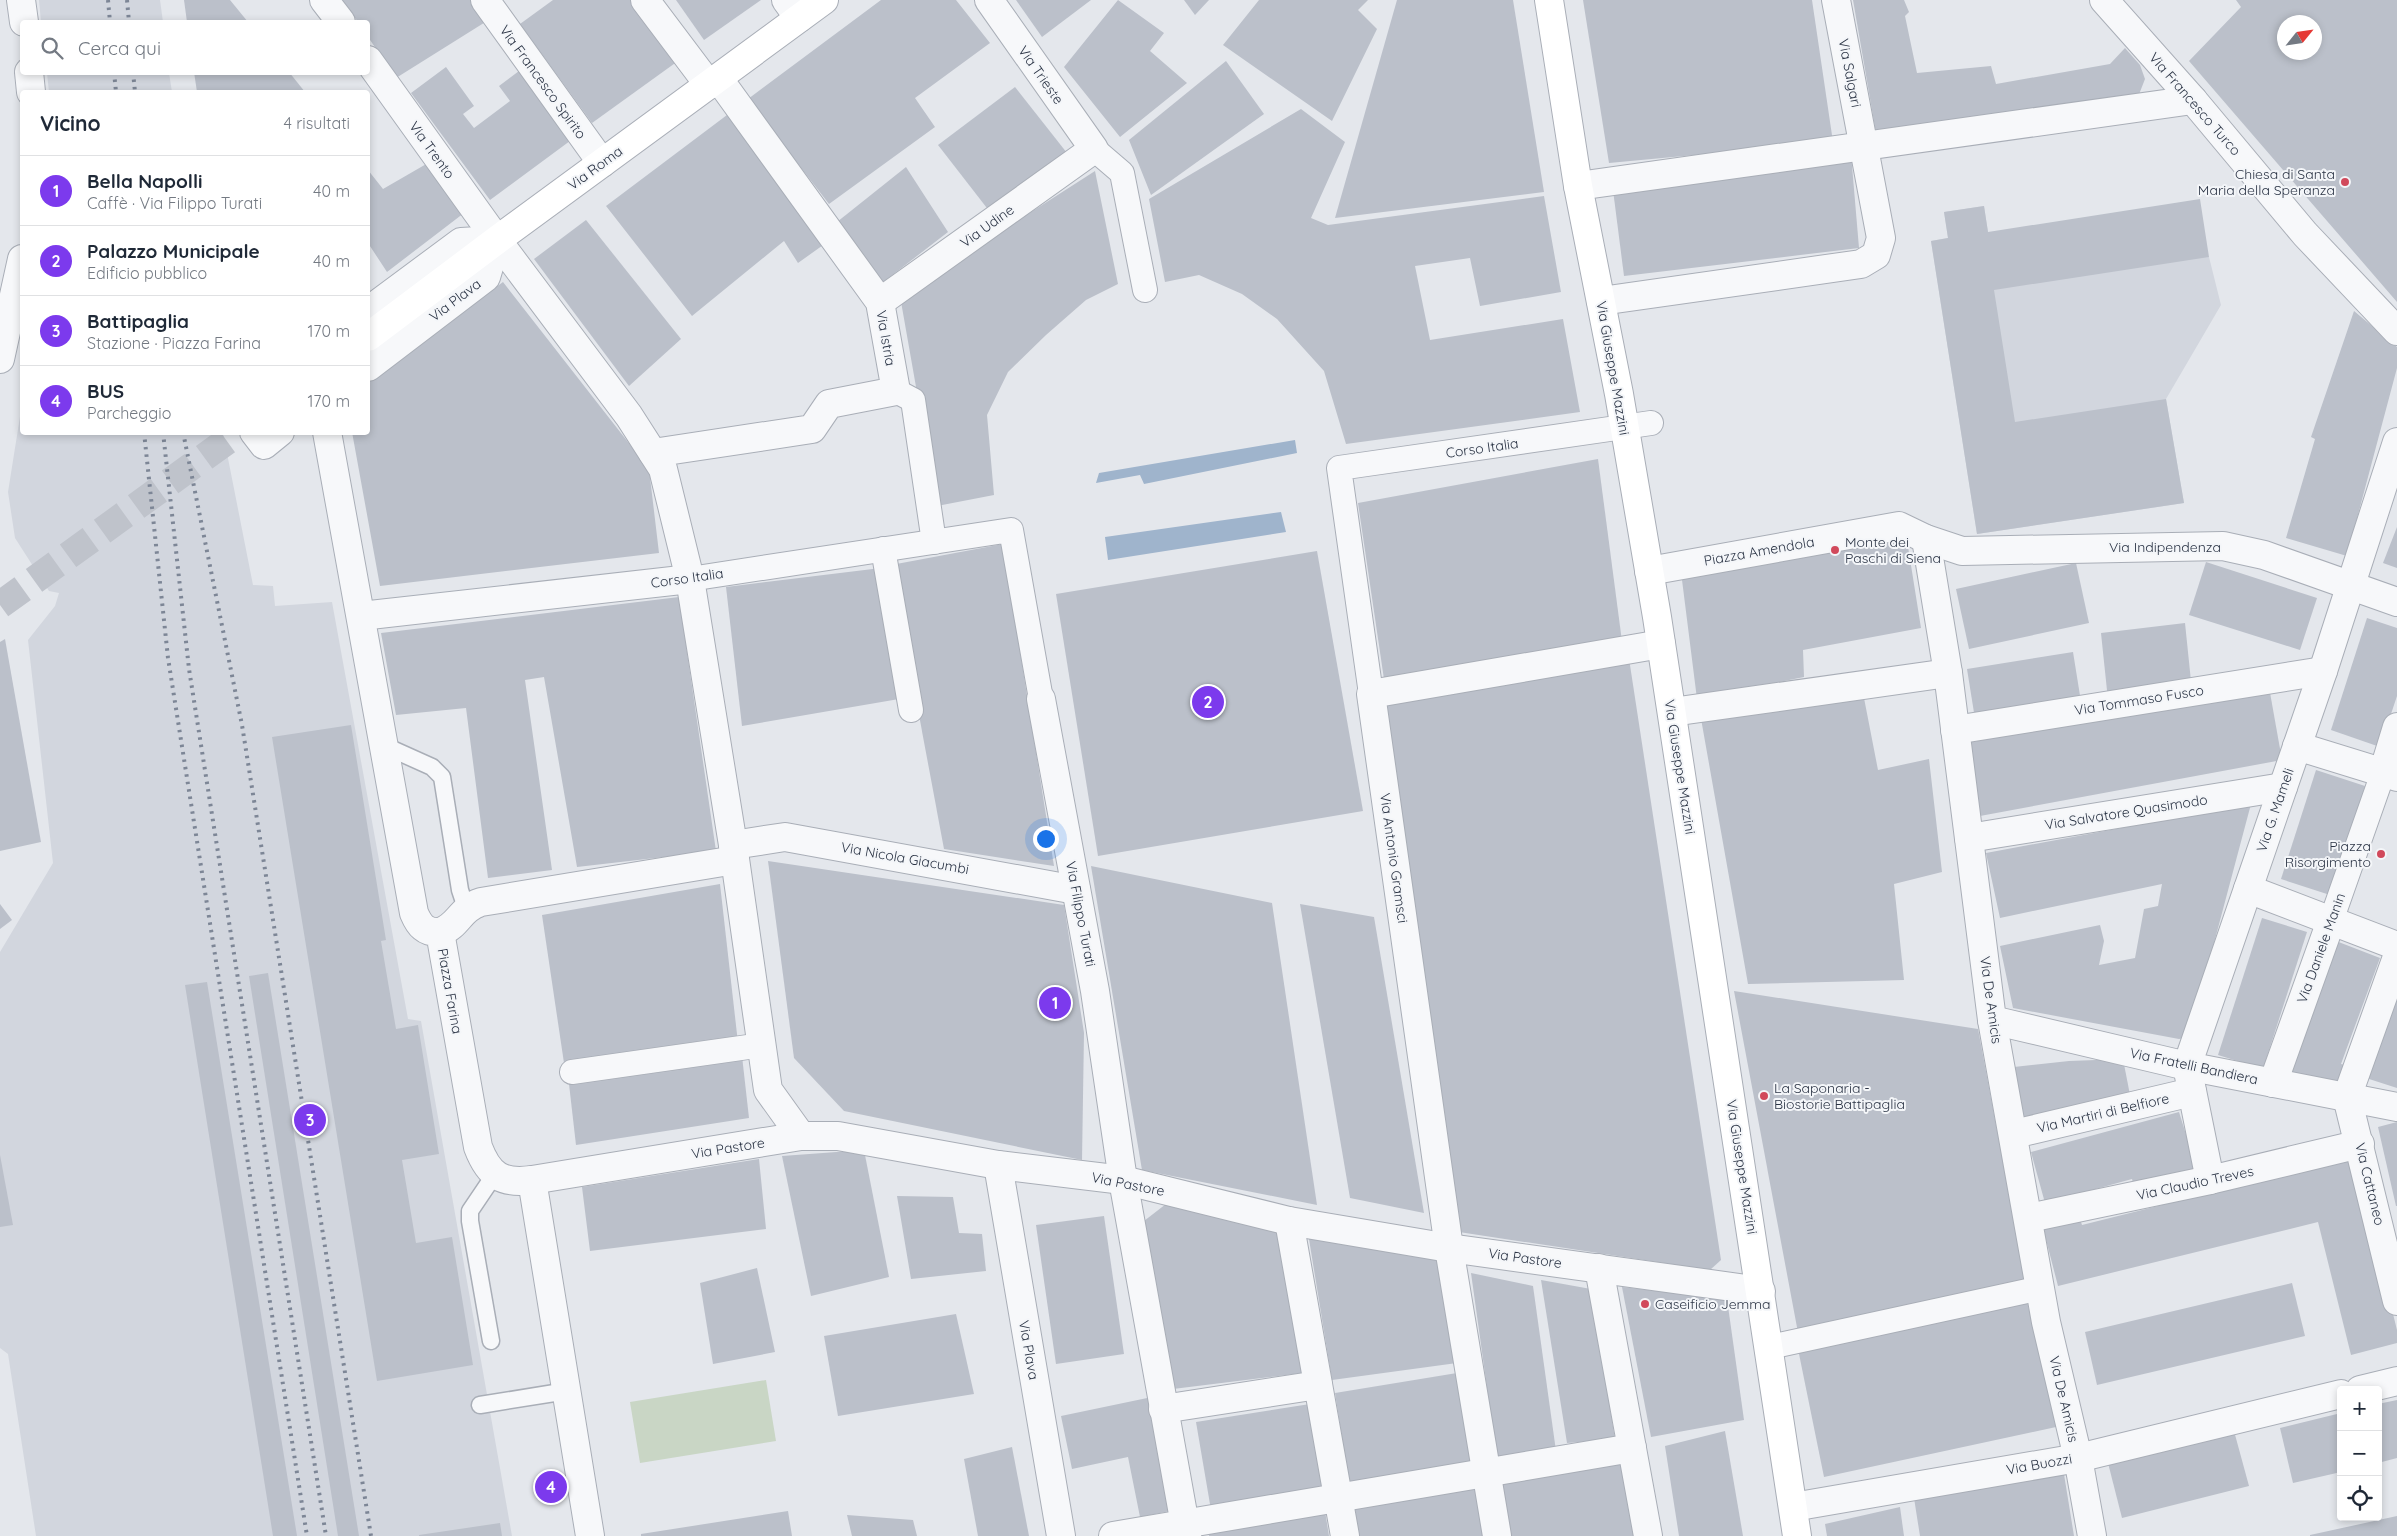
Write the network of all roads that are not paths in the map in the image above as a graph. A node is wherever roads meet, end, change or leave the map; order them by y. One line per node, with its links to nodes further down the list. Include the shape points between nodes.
1 (21, 0): 11 (street)
2 (324, 0): 12 (street)
3 (485, 0): 20 (street, Via Francesco Spirito)
4 (645, 0): 15 (street, Via Istria)
5 (824, 0): 10 (main road, Via Roma)
6 (989, 0): 19 (street, Via Trieste)
7 (1549, 0): 21 (main road, Via Giuseppe Mazzini)
8 (1836, 0): 18 (street, Via Salgari)
9 (2104, 0): 17 (street, Via Francesco Turco)
10 (793, 9): 15 (main road, Via Roma)
11 (24, 20)
12 (339, 20)
13 (370, 63): 22 (street, Via Trento)
14 (29, 75): 16 (street)
15 (714, 81): 20 (main road, Via Roma); 26 (street, Via Istria)
16 (31, 90)
17 (2193, 100): 18 (street); 28 (street, Via Francesco Turco, via 2305,234)
18 (1864, 146): 21 (street); 25 (street, Via Salgari, via 1881,238 1876,255 1861,264)
19 (1094, 149): 24 (street, via 1122,173); 26 (street, Via Udine)
20 (602, 163): 22 (main road, Via Roma)
21 (1578, 186): 25 (main road, Via Giuseppe Mazzini)
22 (497, 240): 27 (street, via 461,242); 29 (main road, Via Roma); 31 (street, Via Plava, via 486,277); 39 (street, via 629,416)
23 (20, 267): 30 (street)
24 (1145, 290)
25 (1601, 301): 34 (main road, Via Giuseppe Mazzini)
26 (880, 302): 32 (street, Via Istria)
27 (370, 310)
28 (2397, 331)
29 (370, 336)
30 (0, 359)
31 (370, 365)
32 (896, 392): 39 (street, via 828,404 812,429); 43 (street, via 913,400)
33 (1651, 423): 34 (street, Corso Italia)
34 (1624, 427): 40 (street, Corso Italia); 45 (main road, Via Giuseppe Mazzini)
35 (256, 435): 36 (street, via 264,445)
36 (276, 435)
37 (328, 435): 49 (street)
38 (2397, 442): 47 (street, Via G. Mameli)
39 (652, 453): 46 (street, via 663,469)
40 (1339, 468): 53 (street, Via Antonio Gramsci)
41 (1011, 530): 43 (street, Corso Italia); 54 (street, Via Filippo Turati)
42 (1926, 539): 45 (street, Piazza Amendola, via 1899,526); 47 (street, Via Indipendenza, via 1962,551 2223,546 2264,556); 52 (street, Via De Amicis)
43 (934, 542): 44 (street, Corso Italia)
44 (882, 550): 46 (street, Corso Italia); 55 (street)
45 (1649, 571): 50 (main road, Via Giuseppe Mazzini)
46 (690, 579): 49 (street, Corso Italia); 64 (street)
47 (2351, 587): 48 (street, Via Indipendenza); 51 (street, Via G. Mameli)
48 (2397, 602)
49 (362, 616): 59 (street, Piazza Farina)
50 (1661, 644): 53 (street); 56 (main road, Via Giuseppe Mazzini)
51 (2323, 671): 58 (street, Via Tommaso Fusco); 60 (street, Via G. Mameli)
52 (1948, 673): 56 (street); 58 (street, Via De Amicis)
53 (1372, 694): 90 (street, Via Antonio Gramsci)
54 (1041, 699): 66 (street, Via Filippo Turati)
55 (910, 710)
56 (1672, 712): 93 (main road, Via Giuseppe Mazzini)
57 (2397, 727): 61 (street, Via Daniele Manin)
58 (1955, 730): 63 (street, Via De Amicis)
59 (383, 745): 67 (lane, via 432,767 442,777 460,890); 69 (street, Piazza Farina, via 414,913 422,928 428,932)
60 (2297, 746): 61 (street); 62 (street, Via G. Mameli)
61 (2390, 775): 68 (street, Via Daniele Manin)
62 (2283, 787): 63 (street, Via Salvatore Quasimodo); 65 (street, Via G. Mameli)
63 (1969, 838): 72 (street, Via De Amicis)
64 (734, 853): 66 (street, Via Nicola Giacumbi, via 785,837); 67 (street, Via Nicola Giacumbi, via 481,902); 73 (street)
65 (2248, 889): 68 (street); 75 (street, Via G. Mameli)
66 (1076, 890): 85 (street, Via Filippo Turati, via 1095,991)
67 (466, 908): 69 (street, via 452,926)
68 (2331, 921): 70 (street); 76 (street, Via Daniele Manin)
69 (440, 932): 83 (street, Piazza Farina, via 478,1147 482,1159)
70 (2397, 946)
71 (2397, 957): 77 (street)
72 (1992, 1020): 75 (street, Via Fratelli Bandiera); 79 (street, Via De Amicis)
73 (762, 1045): 74 (street); 80 (street, via 768,1090)
74 (572, 1072)
75 (2190, 1079): 76 (street, Via Fratelli Bandiera); 79 (street, Via Martiri di Belfiore); 86 (street)
76 (2273, 1083): 77 (street, Via Fratelli Bandiera)
77 (2347, 1098): 78 (street, Via Fratelli Bandiera); 81 (street, Via Cattaneo)
78 (2397, 1108)
79 (2014, 1134): 87 (street, Via De Amicis)
80 (801, 1136): 82 (street, Via Pastore, via 838,1136); 84 (street, Via Pastore)
81 (2360, 1144): 86 (street, Via Claudio Treves); 89 (street, Via Cattaneo)
82 (998, 1165): 85 (street, Via Pastore); 111 (street, Via Plava)
83 (494, 1174): 84 (street, Via Pastore, via 509,1181); 95 (lane, via 470,1211)
84 (532, 1180): 100 (street)
85 (1123, 1180): 88 (street, Via Pastore); 103 (street, Via Filippo Turati)
86 (2210, 1180): 87 (street, Via Claudio Treves)
87 (2029, 1218): 92 (street, Via De Amicis)
88 (1289, 1221): 90 (street, Via Pastore); 98 (street)
89 (2391, 1244): 94 (street, Via Cattaneo)
90 (1449, 1248): 91 (street, Via Pastore); 106 (street, Via Antonio Gramsci)
91 (1599, 1268): 93 (street, Via Pastore); 104 (street)
92 (2040, 1288): 96 (street); 105 (street, Via De Amicis)
93 (1761, 1291): 96 (main road, Via Giuseppe Mazzini)
94 (2397, 1301)
95 (491, 1341)
96 (1770, 1347): 108 (main road, Via Giuseppe Mazzini)
97 (2397, 1381): 99 (street)
98 (1318, 1385): 103 (street); 107 (street)
99 (2376, 1386)
100 (567, 1391): 102 (lane); 110 (street)
101 (2337, 1395): 105 (street, Via Buozzi)
102 (480, 1405)
103 (1163, 1409): 109 (street, Via Filippo Turati)
104 (1632, 1448): 106 (street); 115 (street)
105 (2078, 1458): 108 (street, Via Buozzi); 117 (street, Via De Amicis)
106 (1487, 1473): 107 (street); 114 (street, Via Antonio Gramsci)
107 (1338, 1498): 109 (street); 113 (street)
108 (1793, 1506): 116 (main road, Via Giuseppe Mazzini)
109 (1185, 1530): 112 (street)
110 (590, 1536)
111 (1061, 1536)
112 (1113, 1536)
113 (1345, 1536)
114 (1497, 1536)
115 (1648, 1536)
116 (1797, 1536)
117 (2092, 1536)

